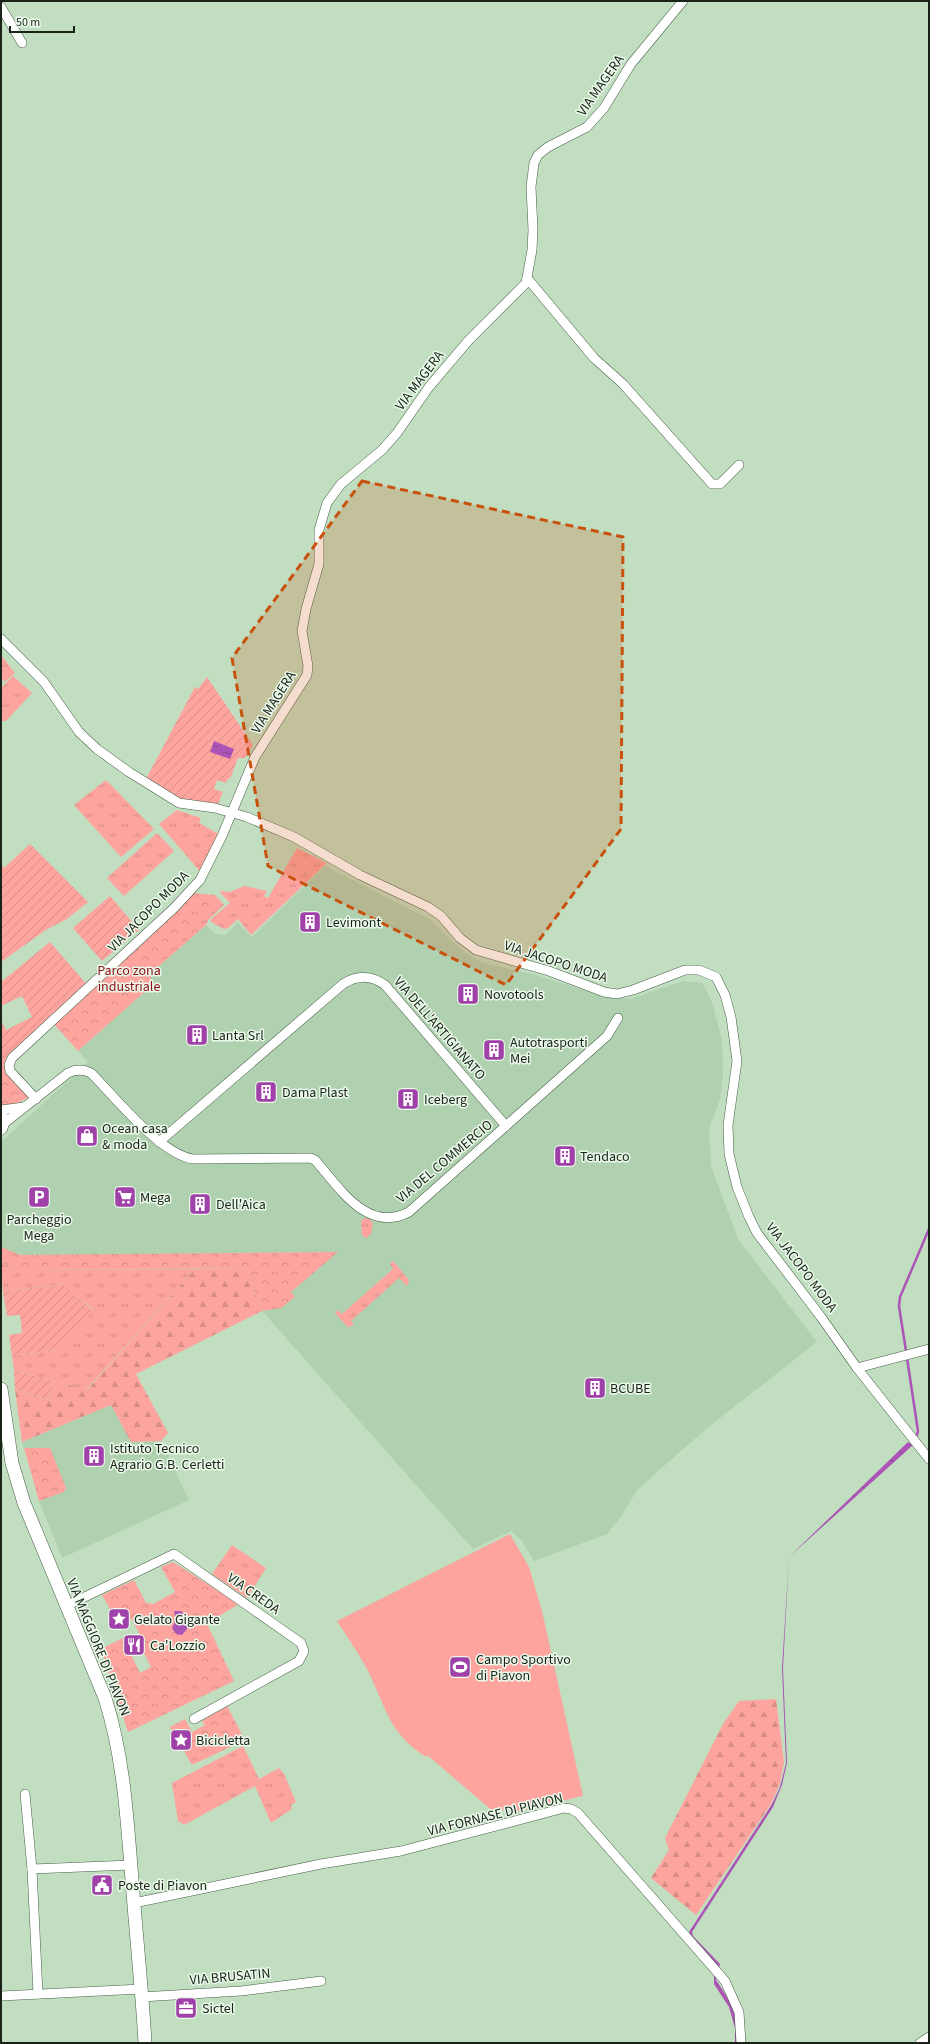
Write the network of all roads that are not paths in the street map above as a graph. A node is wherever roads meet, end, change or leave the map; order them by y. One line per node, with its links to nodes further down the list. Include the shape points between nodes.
1 (682, 1): 4 (street, VIA MAGERA, via 631,64 604,108 587,127 548,147 534,163 531,175 533,230)
2 (1, 7): 3 (street)
3 (22, 43)
4 (527, 278): 5 (street, via 594,358 623,384 712,484 720,484); 7 (street, VIA MAGERA, via 526,283 468,341 429,387 385,447 341,484 327,503 319,530 320,564 302,631 308,666 307,675 255,757)
5 (739, 465)
6 (1, 639): 7 (street, VIA JACOPO MODA, via 44,682 79,732 97,749 179,803)
7 (232, 813): 9 (street, VIA JACOPO MODA, via 200,880 190,893 12,1058 10,1071); 16 (street, VIA JACOPO MODA, via 288,834 360,875 428,907 476,950 617,994 685,970 699,970 716,977 725,995 736,1050 737,1062 728,1125 730,1154 737,1187 757,1233)
8 (618, 1018): 13 (street, VIA DEL COMMERCIO, via 607,1036)
9 (36, 1099): 10 (street, VIA DEL COMMERCIO); 14 (street, VIA DEL COMMERCIO, via 68,1073 86,1070)
10 (25, 1106): 11 (street, VIA DEL COMMERCIO); 12 (street, VIA DEL COMMERCIO)
11 (1, 1110)
12 (2, 1123)
13 (506, 1126): 14 (street, VIA DEL COMMERCIO, via 409,1212 388,1218 375,1217 362,1211 315,1160 310,1158 193,1159 175,1154); 14 (street, VIA DELL'ARTIGIANATO, via 385,985 373,978 360,977 343,984)
14 (159, 1142)
15 (929, 1349): 16 (street)
16 (857, 1368): 18 (street, VIA JACOPO MODA)
17 (1, 1389): 19 (main road, VIA MAGGIORE DI PIAVON, via 11,1455 20,1490)
18 (929, 1459)
19 (66, 1606): 20 (street, VIA CREDA, via 174,1554 301,1643 304,1651 298,1661); 22 (main road, VIA MAGGIORE DI PIAVON, via 105,1698 115,1730 124,1786)
20 (194, 1719)
21 (25, 1794): 23 (street)
22 (131, 1865): 23 (street); 24 (main road, VIA MAGGIORE DI PIAVON)
23 (32, 1869): 27 (street)
24 (134, 1903): 26 (main road, VIA MAGGIORE DI PIAVON); 31 (street, VIA FORNASE DI PIAVON, via 321,1864 401,1851 569,1808 578,1813 725,1981 739,2012)
25 (321, 1981): 26 (street, VIA BRUSATIN, via 241,1991)
26 (141, 1993): 27 (street, VIA BRUSATIN); 30 (main road, VIA MAGGIORE DI PIAVON)
27 (38, 1994): 28 (street, VIA BRUSATIN)
28 (1, 1996)
29 (929, 2037): 32 (street)
30 (145, 2043)
31 (741, 2043)
32 (920, 2043)

